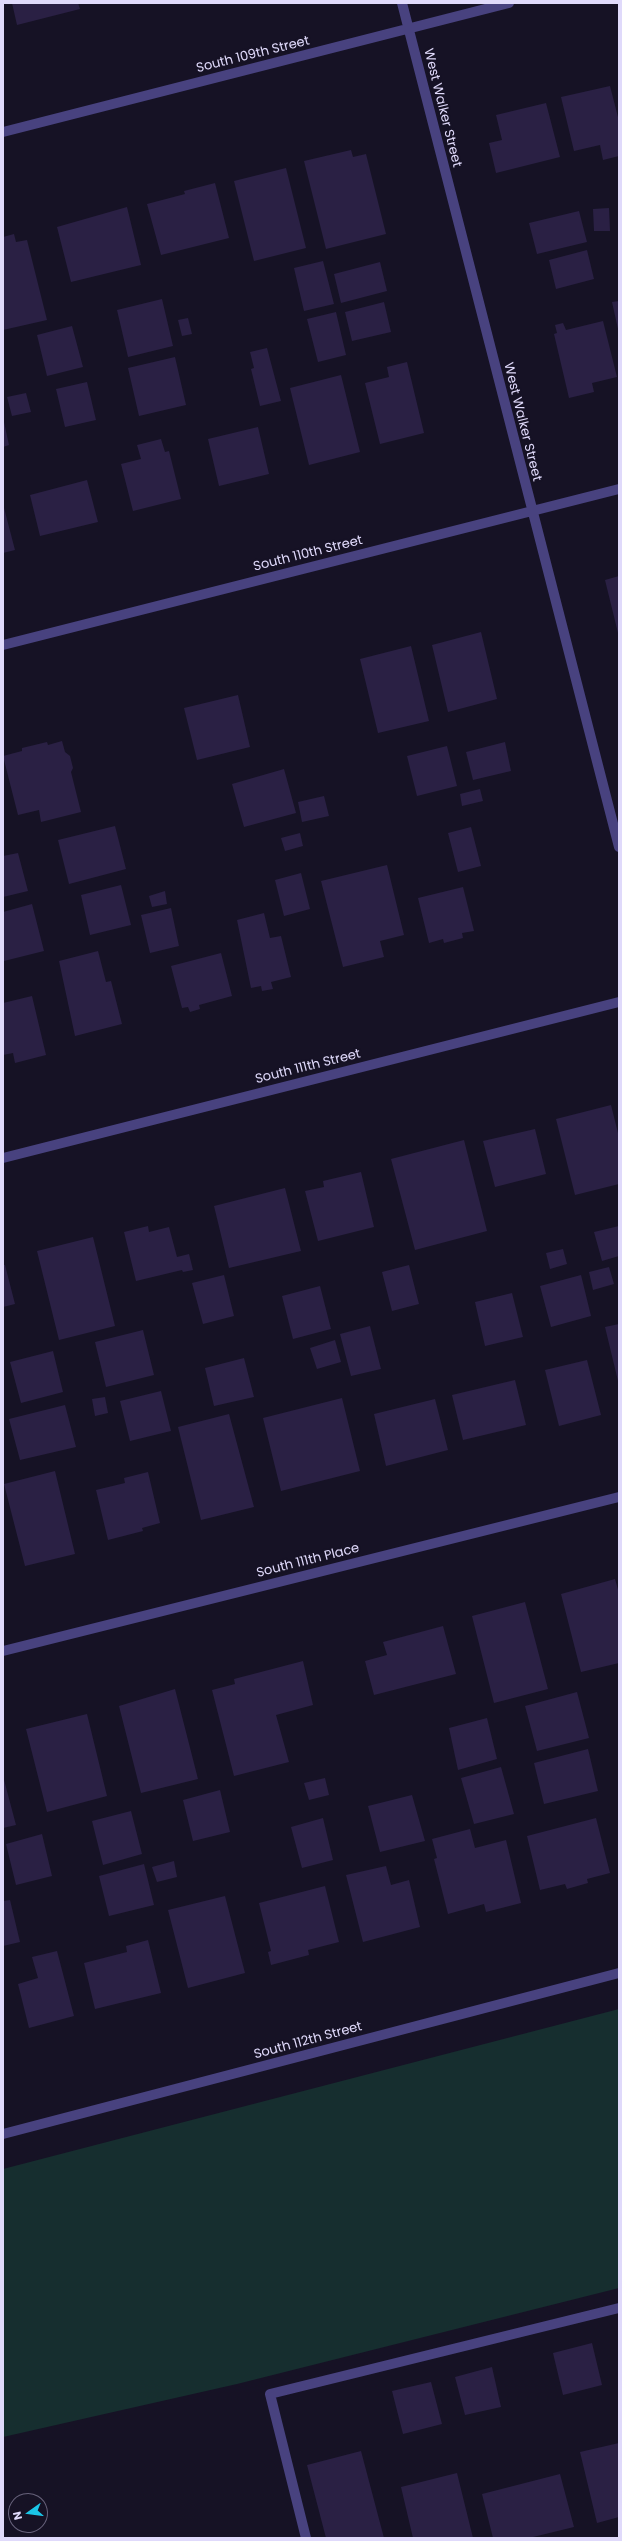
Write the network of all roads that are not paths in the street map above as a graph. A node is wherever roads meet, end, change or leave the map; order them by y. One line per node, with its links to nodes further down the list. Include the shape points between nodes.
1 (402, 3): 3 (street, West Walker Street)
2 (509, 3): 3 (street, South 109th Street)
3 (408, 28): 4 (street, South 109th Street); 6 (street, West Walker Street)
4 (3, 132)
5 (619, 489): 6 (street, South 110th Street)
6 (531, 511): 7 (street, South 110th Street); 8 (street, West Walker Street)
7 (3, 645)
8 (619, 847)
9 (619, 1002): 10 (street, South 111th Street)
10 (3, 1158)
11 (619, 1497): 12 (street, South 111th Place)
12 (3, 1651)
13 (619, 1973): 14 (street, South 112th Street)
14 (3, 2134)
15 (619, 2308): 16 (street, via 270,2394)
16 (306, 2538)

